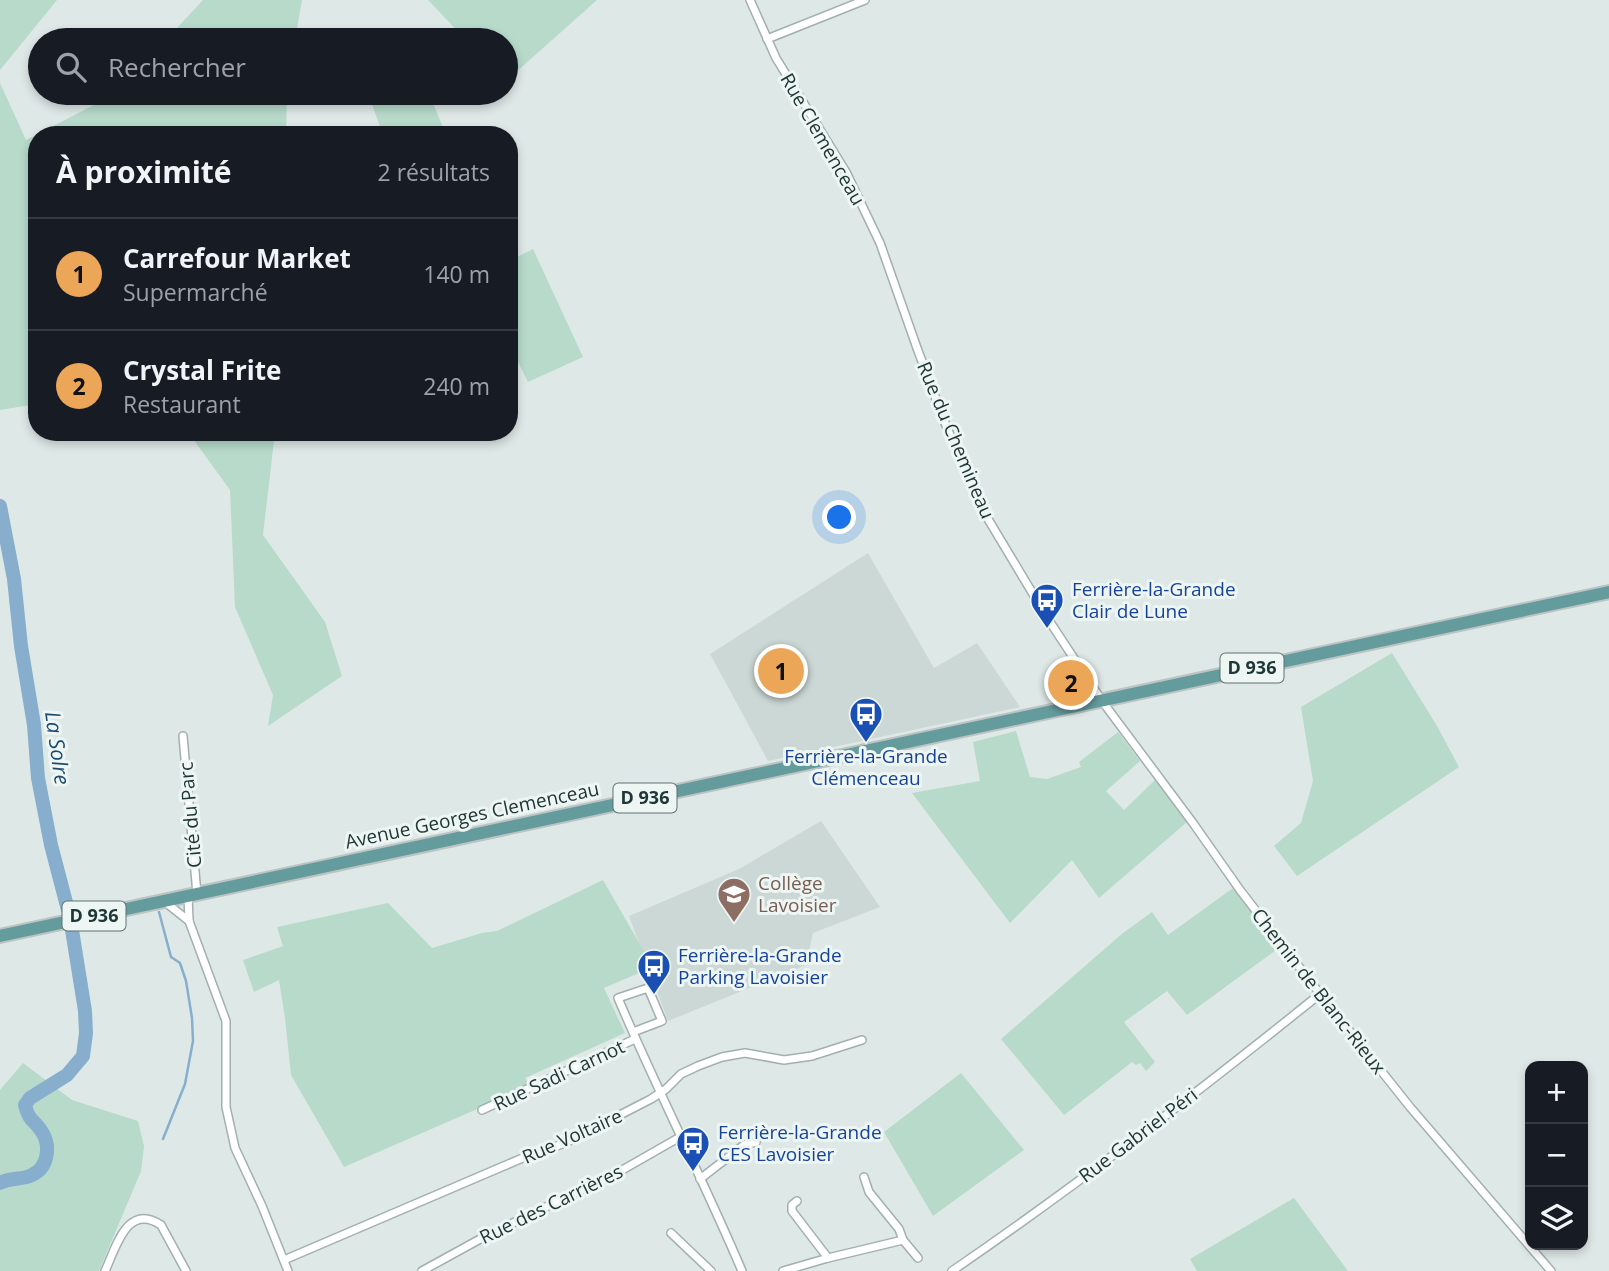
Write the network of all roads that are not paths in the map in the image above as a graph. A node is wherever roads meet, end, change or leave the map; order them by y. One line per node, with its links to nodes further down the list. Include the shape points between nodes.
1 (750, 0): 3 (street, Rue Clemenceau)
2 (865, 0): 3 (street)
3 (767, 39): 4 (street, Rue Clemenceau, via 846,172)
4 (894, 279): 6 (street, Rue du Chemineau, via 979,504)
5 (1609, 592): 6 (main road, Avenue Georges Clemenceau / D 936)
6 (1101, 701): 8 (main road, Avenue Georges Clemenceau / D 936); 12 (street, Chemin de Blanc-Rieux)
7 (183, 736): 8 (street, Cité du Parc)
8 (192, 895): 9 (main road, Avenue Georges Clemenceau / D 936); 10 (street, Cité du Parc)
9 (164, 901): 10 (street); 11 (main road, Avenue Georges Clemenceau / D 936)
10 (189, 921): 26 (street, via 226,1021 226,1107 235,1148)
11 (0, 936)
12 (1320, 995): 34 (street, Rue Gabriel Péri); 35 (street, Chemin de Blanc-Rieux)
13 (634, 1036): 13 (street, Rue Sadi Carnot, via 618,998 648,988 662,1021); 15 (street); 16 (street, Rue Sadi Carnot)
14 (862, 1040): 15 (street, Rue Voltaire, via 784,1060 745,1053 722,1057 681,1074)
15 (660, 1093): 17 (street); 26 (street, Rue Voltaire, via 574,1139)
16 (482, 1110)
17 (680, 1138): 20 (street); 30 (street, Rue des Carrières)
18 (756, 1142): 20 (street, via 744,1145)
19 (864, 1178): 23 (street)
20 (701, 1179): 32 (street)
21 (797, 1201): 24 (street, via 792,1211)
22 (671, 1233): 31 (street)
23 (903, 1240): 24 (street); 25 (street)
24 (828, 1258): 33 (street)
25 (918, 1258)
26 (284, 1260): 29 (street)
27 (105, 1271): 28 (street, via 121,1234 140,1219 161,1225)
28 (186, 1271)
29 (288, 1271)
30 (422, 1271)
31 (711, 1271)
32 (742, 1271)
33 (783, 1271)
34 (952, 1271)
35 (1551, 1271)

